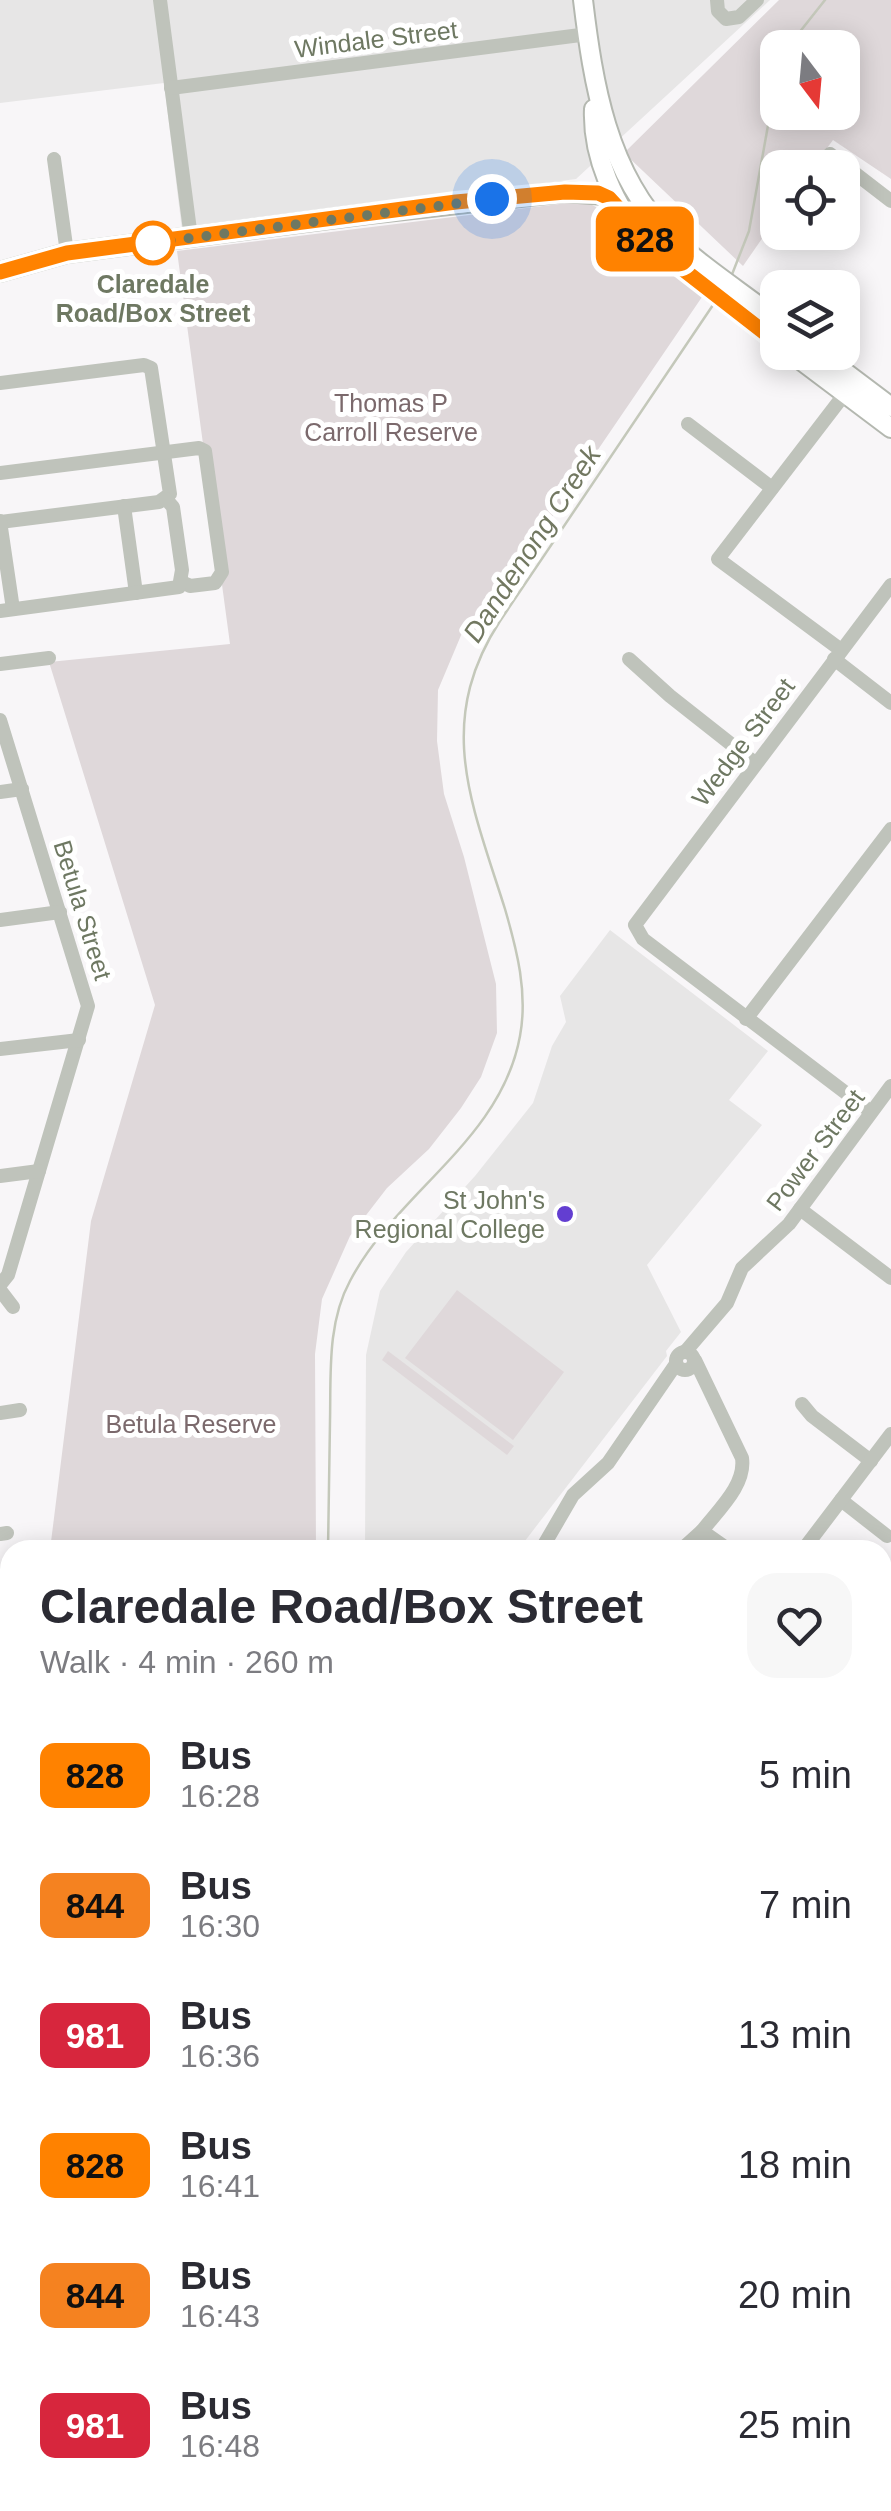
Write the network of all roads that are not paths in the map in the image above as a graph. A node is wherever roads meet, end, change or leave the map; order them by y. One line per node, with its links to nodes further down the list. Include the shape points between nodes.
1 (160, 0): 7 (street)
2 (584, 0): 5 (main road)
3 (717, 0): 4 (street, via 726,19)
4 (757, 0)
5 (588, 34): 6 (main road); 7 (street, Windale Street)
6 (594, 78): 10 (main road, via 594,132); 12 (main road, via 611,140)
7 (171, 88): 15 (street)
8 (54, 159): 16 (street)
9 (860, 177): 13 (street)
10 (609, 180): 11 (main road); 12 (main road); 14 (main road)
11 (565, 192): 14 (main road, via 605,195); 15 (main road)
12 (640, 198): 18 (main road)
13 (891, 201)
14 (632, 224): 18 (main road, via 653,246)
15 (192, 238): 16 (main road)
16 (67, 253): 17 (main road)
17 (0, 272)
18 (702, 272): 19 (main road)
19 (742, 303): 20 (main road); 21 (main road)
20 (760, 312)
21 (760, 322)
22 (820, 370): 25 (main road)
23 (834, 370): 25 (main road)
24 (0, 383): 29 (street, via 144,364 154,373)
25 (849, 388): 26 (main road); 28 (main road); 31 (street)
26 (891, 408)
27 (688, 424): 31 (street)
28 (891, 428)
29 (165, 452): 30 (street); 32 (street); 35 (street, via 199,448 207,457 222,572 215,583)
30 (0, 473)
31 (772, 488): 39 (street, via 718,559)
32 (166, 499): 33 (street); 35 (street, via 173,507)
33 (124, 506): 34 (street); 37 (street)
34 (0, 522): 38 (street)
35 (182, 582): 37 (street)
36 (891, 585): 39 (street, Wedge Street)
37 (136, 593): 38 (street)
38 (6, 610)
39 (837, 655): 43 (street); 45 (street, Wedge Street)
40 (48, 658): 42 (street)
41 (629, 659): 45 (street)
42 (0, 664)
43 (891, 703)
44 (0, 720): 46 (street, Betula Street)
45 (755, 763): 51 (street, Wedge Street, via 635,928)
46 (22, 789): 47 (street); 49 (street, Betula Street)
47 (0, 792)
48 (891, 829): 51 (street)
49 (60, 912): 50 (street); 52 (street, Betula Street, via 88,1002)
50 (0, 920)
51 (746, 1019): 55 (street)
52 (79, 1040): 53 (street); 56 (street, Betula Street)
53 (0, 1048)
54 (891, 1086): 55 (street, Power Street)
55 (872, 1112): 58 (street, Power Street)
56 (39, 1171): 57 (street); 60 (street, Betula Street)
57 (0, 1176)
58 (800, 1208): 59 (street); 62 (street, Power Street, via 742,1268 732,1296)
59 (891, 1278)
60 (0, 1288): 61 (street, Betula Street)
61 (13, 1307)
62 (687, 1363): 69 (street, via 707,1386 744,1469); 71 (street, Power Street, via 662,1385 608,1463 574,1495)
63 (802, 1404): 67 (street)
64 (20, 1410): 65 (street)
65 (0, 1413)
66 (891, 1434): 67 (street)
67 (871, 1461): 68 (street)
68 (840, 1500): 70 (street); 74 (street)
69 (702, 1530): 72 (street); 73 (street)
70 (887, 1536)
71 (547, 1540)
72 (692, 1540)
73 (716, 1540)
74 (810, 1540)

